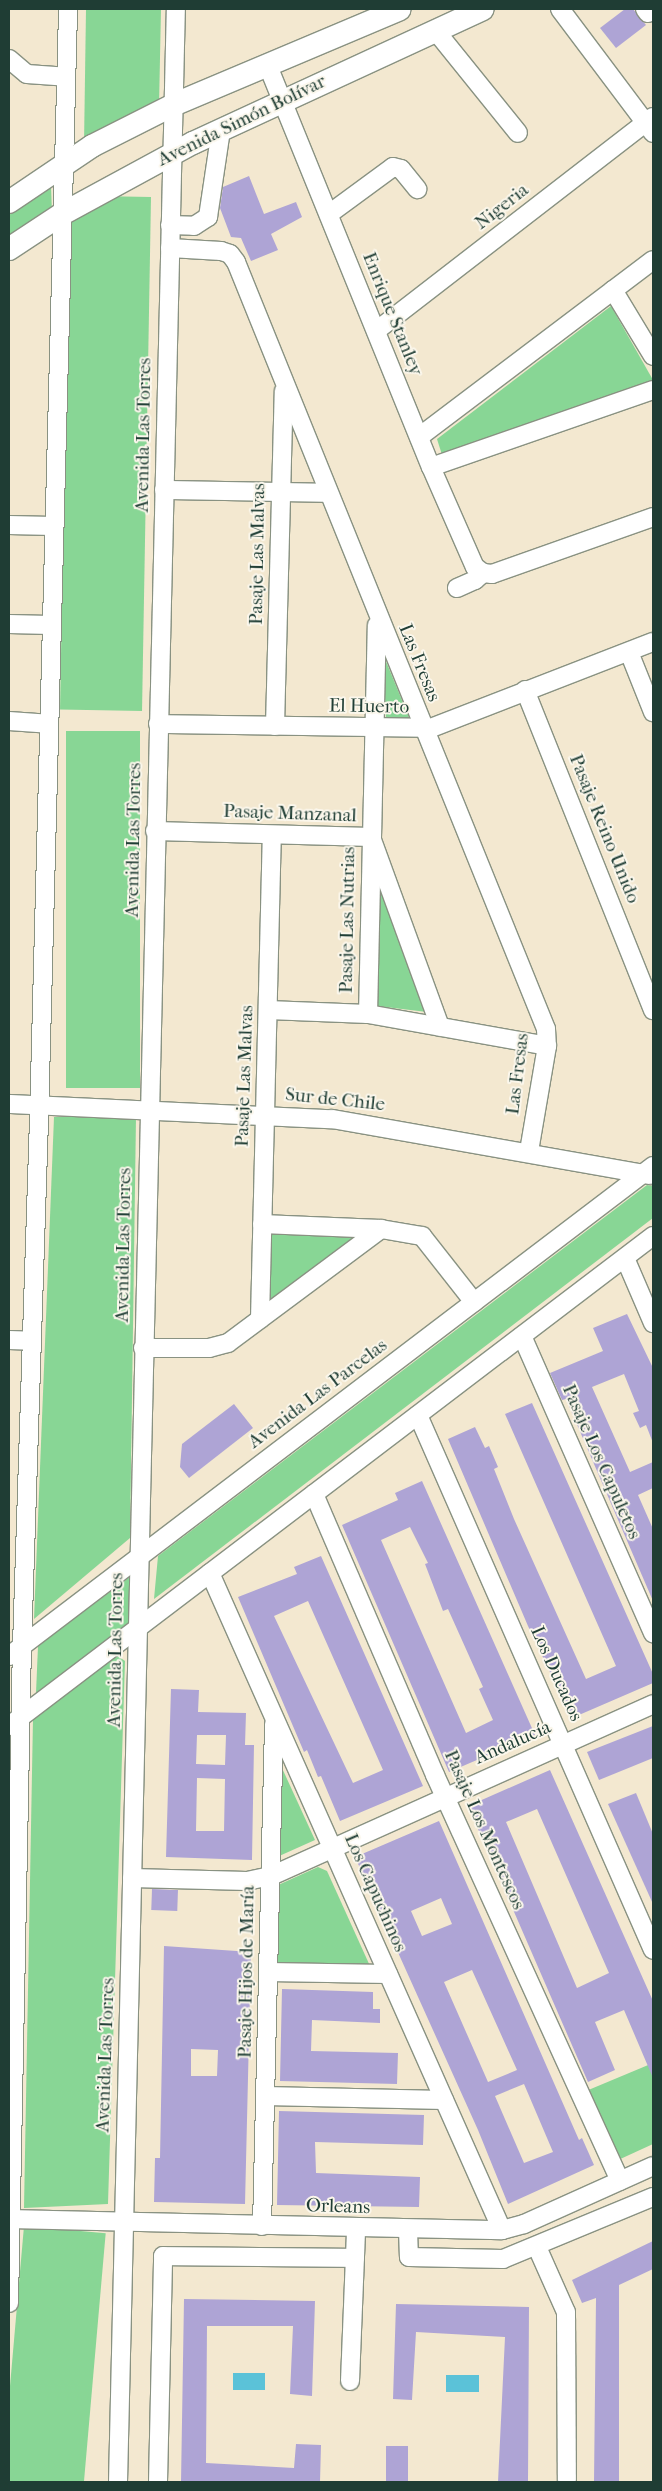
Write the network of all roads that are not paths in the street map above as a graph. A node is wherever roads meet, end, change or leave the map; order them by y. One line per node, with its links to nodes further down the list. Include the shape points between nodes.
1 (68, 9): 9 (street)
2 (176, 9): 11 (street, Avenida Las Torres)
3 (400, 9): 8 (main road, Avenida Simón Bolívar)
4 (483, 9): 6 (main road, Avenida Simón Bolívar)
5 (560, 9): 12 (street)
6 (435, 30): 10 (main road, Avenida Simón Bolívar); 14 (street)
7 (9, 59): 9 (street, via 27,74)
8 (268, 66): 10 (street, Enrique Stanley); 11 (main road, Avenida Simón Bolívar)
9 (66, 77): 16 (street)
10 (282, 100): 13 (main road, Avenida Simón Bolívar); 20 (street, Enrique Stanley)
11 (174, 105): 15 (street, Avenida Las Torres); 16 (main road, Avenida Simón Bolívar)
12 (651, 124): 26 (street, Nigeria)
13 (220, 130): 15 (main road, Avenida Simón Bolívar); 21 (street, via 208,217 194,226)
14 (518, 133)
15 (172, 154): 19 (main road, Avenida Simón Bolívar); 21 (street, Avenida Las Torres)
16 (63, 164): 18 (main road, Avenida Simón Bolívar); 19 (street)
17 (417, 189): 20 (street, via 401,169 393,167)
18 (9, 202)
19 (62, 214): 23 (main road, Avenida Simón Bolívar); 37 (street)
20 (329, 214): 26 (street, Enrique Stanley)
21 (170, 225): 22 (street, Avenida Las Torres)
22 (170, 248): 28 (street, Las Fresas, via 221,250 233,258); 32 (street, Avenida Las Torres)
23 (9, 249)
24 (653, 260): 25 (street)
25 (614, 290): 27 (street); 30 (street)
26 (376, 331): 30 (street, Enrique Stanley)
27 (653, 356)
28 (284, 383): 33 (street, Pasaje Las Malvas); 34 (street, Las Fresas)
29 (653, 390): 31 (street)
30 (419, 438): 31 (street, Enrique Stanley)
31 (431, 467): 38 (street, Enrique Stanley, via 473,563)
32 (164, 490): 33 (street); 49 (street, Avenida Las Torres)
33 (281, 491): 34 (street); 50 (street, Pasaje Las Malvas)
34 (328, 493): 40 (street, Las Fresas)
35 (653, 517): 38 (street, via 496,573)
36 (9, 525): 37 (street)
37 (52, 526): 42 (street)
38 (483, 573): 39 (street)
39 (457, 588)
40 (378, 617): 51 (street, Pasaje Las Nutrias); 52 (street, Las Fresas)
41 (9, 624): 42 (street)
42 (50, 625): 48 (street)
43 (653, 642): 44 (street, El Huerto)
44 (629, 652): 45 (street, El Huerto); 46 (street)
45 (526, 690): 52 (street, El Huerto, via 440,725); 56 (street, Pasaje Reino Unido)
46 (653, 712)
47 (9, 721): 48 (street)
48 (48, 724): 62 (street)
49 (158, 724): 50 (street, El Huerto); 53 (street, Avenida Las Torres)
50 (275, 726): 51 (street, El Huerto)
51 (374, 728): 52 (street, El Huerto); 55 (street, Pasaje Las Nutrias)
52 (422, 729): 60 (street, Las Fresas, via 546,1029)
53 (155, 831): 54 (street, Pasaje Manzanal); 63 (street, Avenida Las Torres)
54 (272, 835): 55 (street, Pasaje Manzanal); 57 (street, Pasaje Las Malvas)
55 (371, 837): 58 (street, Pasaje Las Nutrias); 59 (street, Pasaje Manzanal)
56 (652, 1001)
57 (268, 1010): 58 (street); 64 (street, Pasaje Las Malvas)
58 (368, 1014): 59 (street)
59 (440, 1027): 60 (street)
60 (547, 1046): 65 (street, Las Fresas)
61 (9, 1104): 62 (street, Sur de Chile)
62 (39, 1106): 63 (street, Sur de Chile); 76 (street)
63 (149, 1110): 64 (street, Sur de Chile); 77 (street, Avenida Las Torres)
64 (265, 1115): 65 (street, Sur de Chile, via 362,1122); 67 (street, Pasaje Las Malvas)
65 (529, 1151): 66 (street, Sur de Chile)
66 (650, 1172): 71 (street, Avenida Las Parcelas)
67 (262, 1224): 68 (street); 72 (street, Pasaje Las Malvas)
68 (381, 1229): 71 (street, via 422,1236); 72 (street)
69 (653, 1236): 70 (street)
70 (624, 1258): 73 (street); 74 (street)
71 (474, 1302): 80 (street, Avenida Las Parcelas)
72 (260, 1319): 77 (street, via 219,1347)
73 (653, 1323)
74 (522, 1336): 78 (street); 84 (street, Pasaje Los Capuletos)
75 (9, 1340): 76 (street)
76 (32, 1341): 81 (street)
77 (143, 1348): 80 (street, Avenida Las Torres)
78 (418, 1415): 79 (street); 89 (street, Los Ducados)
79 (314, 1494): 82 (street); 90 (street, Pasaje Los Montescos)
80 (139, 1554): 83 (street, Avenida Las Torres); 85 (street, Avenida Las Parcelas)
81 (17, 1566): 85 (street)
82 (210, 1573): 83 (street); 87 (street, Los Capuchinos)
83 (137, 1629): 88 (street); 93 (street, Avenida Las Torres)
84 (653, 1633)
85 (15, 1651): 88 (street)
86 (653, 1704): 89 (street, Andalucía)
87 (274, 1719): 91 (street, Los Capuchinos); 92 (street, Pasaje Hijos de María)
88 (15, 1721): 94 (street)
89 (564, 1744): 90 (street, Andalucía); 95 (street, Los Ducados)
90 (445, 1797): 91 (street, Andalucía); 101 (street, Pasaje Los Montescos)
91 (331, 1847): 92 (street, Andalucía); 97 (street, Los Capuchinos)
92 (271, 1876): 93 (street, Andalucía, via 247,1881); 96 (street, Pasaje Hijos de María)
93 (132, 1878): 104 (street, Avenida Las Torres)
94 (12, 1948): 103 (street)
95 (653, 1950)
96 (268, 1972): 97 (street); 98 (street, Pasaje Hijos de María)
97 (388, 1974): 99 (street, Los Capuchinos)
98 (265, 2096): 99 (street); 105 (street, Pasaje Hijos de María)
99 (444, 2100): 108 (street, Los Capuchinos)
100 (653, 2166): 101 (street, Orleans)
101 (620, 2181): 108 (street, Orleans)
102 (653, 2197): 109 (street)
103 (10, 2220): 104 (street, Orleans); 111 (street)
104 (122, 2222): 105 (street, Orleans); 114 (street, Avenida Las Torres)
105 (262, 2226): 106 (street, Orleans)
106 (356, 2229): 107 (street, Orleans); 110 (street)
107 (408, 2230): 108 (street, Orleans); 109 (street, via 409,2257 503,2259)
108 (502, 2230)
109 (537, 2246): 113 (street, via 566,2312)
110 (355, 2258): 112 (street); 115 (street, via 163,2256)
111 (9, 2303)
112 (350, 2381)
113 (567, 2480)
114 (118, 2482)
115 (158, 2482)

